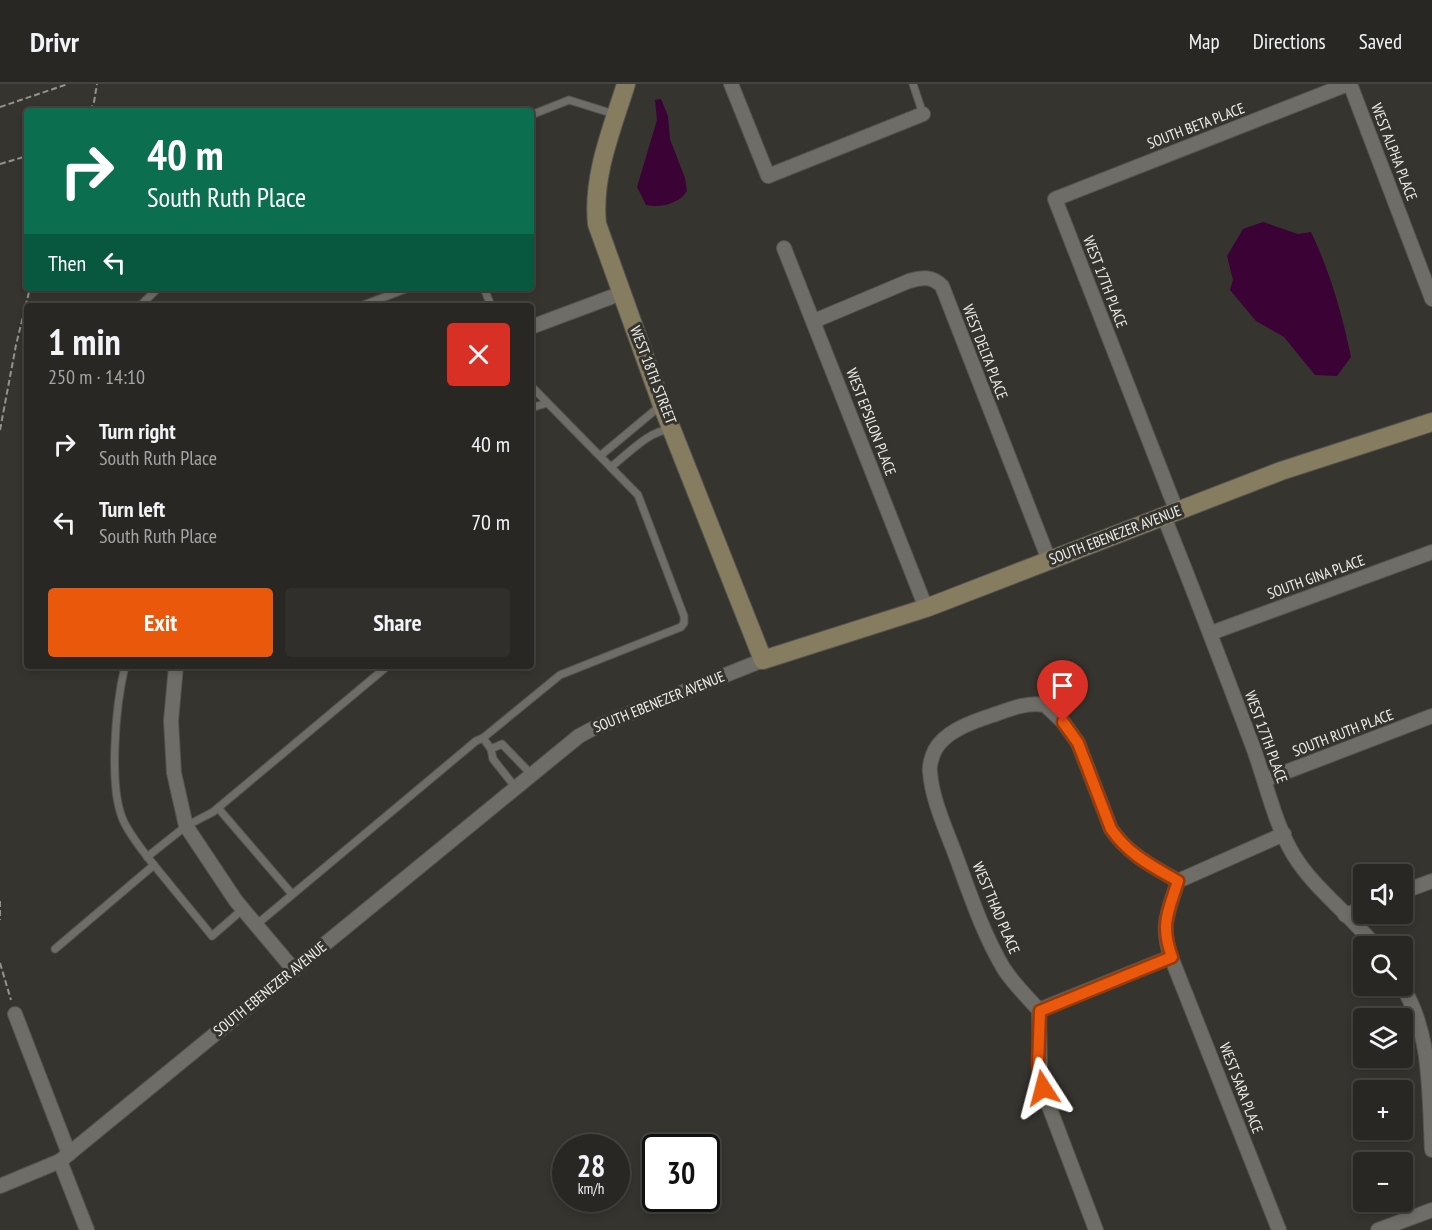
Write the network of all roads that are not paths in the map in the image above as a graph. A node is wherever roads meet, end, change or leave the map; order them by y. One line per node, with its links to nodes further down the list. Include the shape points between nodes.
1 (626, 84): 6 (street, WEST 18TH STREET)
2 (731, 84): 7 (street, via 768,176)
3 (913, 84): 7 (lane)
4 (1349, 84): 8 (street, SOUTH BETA PLACE); 13 (street, WEST ALPHA PLACE)
5 (534, 114): 6 (lane, via 569,100)
6 (616, 114): 12 (street, WEST 18TH STREET, via 600,172 596,207 602,240)
7 (923, 114)
8 (1055, 199): 26 (street, WEST 17TH PLACE)
9 (784, 248): 16 (street, WEST EPSILON PLACE)
10 (155, 291): 14 (lane)
11 (400, 291): 15 (lane)
12 (622, 293): 17 (street); 20 (street, WEST 18TH STREET)
13 (1432, 299)
14 (143, 303)
15 (369, 303)
16 (814, 321): 28 (street, WEST DELTA PLACE, via 922,277 936,280 942,286); 29 (street, WEST EPSILON PLACE)
17 (534, 326)
18 (534, 389): 19 (lane)
19 (547, 403): 21 (lane); 24 (lane)
20 (662, 405): 23 (street, WEST 18TH STREET); 24 (lane)
21 (534, 407)
22 (1432, 422): 26 (street, SOUTH EBENEZER AVENUE, via 1281,471)
23 (673, 429): 25 (lane, via 652,435); 31 (street, WEST 18TH STREET)
24 (600, 456): 25 (lane)
25 (610, 467): 36 (lane, via 642,502 684,622 681,627 560,675)
26 (1171, 514): 28 (street, SOUTH EBENEZER AVENUE); 30 (street, WEST 17TH PLACE)
27 (1432, 552): 30 (street, SOUTH GINA PLACE)
28 (1049, 560): 29 (street, SOUTH EBENEZER AVENUE)
29 (926, 608): 31 (street, SOUTH EBENEZER AVENUE)
30 (1211, 633): 39 (street, WEST 17TH PLACE)
31 (763, 660): 38 (street, SOUTH EBENEZER AVENUE, via 596,727)
32 (125, 669): 44 (lane, via 117,717 116,787 123,821)
33 (176, 669): 42 (street, via 171,721 174,773)
34 (384, 669): 41 (lane)
35 (1432, 716): 39 (street, SOUTH RUTH PLACE)
36 (483, 738): 37 (lane); 49 (lane)
37 (491, 749): 38 (lane, via 502,744); 40 (lane, via 493,759)
38 (532, 775): 40 (street, SOUTH EBENEZER AVENUE)
39 (1265, 780): 43 (street, WEST 17TH PLACE)
40 (516, 788): 57 (street, SOUTH EBENEZER AVENUE)
41 (218, 808): 42 (lane); 49 (lane)
42 (186, 826): 44 (lane); 50 (street)
43 (1284, 834): 47 (street); 52 (street, WEST 17TH PLACE, via 1307,873)
44 (147, 857): 45 (lane)
45 (154, 865): 50 (lane, via 212,936); 55 (lane)
46 (1432, 880): 48 (street)
47 (1178, 881): 56 (street, via 1164,934); 59 (street, WEST THAD PLACE, via 1136,856 1111,829 1078,743 1045,705 1026,704 967,725 941,742 929,771 945,829 982,925 1005,970)
48 (1413, 888)
49 (292, 894): 53 (lane)
50 (243, 909): 53 (street)
51 (1353, 912): 52 (street)
52 (1346, 915): 54 (street, WEST 17TH PLACE)
53 (256, 925): 57 (street)
54 (1366, 936)
55 (55, 949)
56 (1172, 957): 59 (street); 68 (street, WEST SARA PLACE)
57 (294, 970): 63 (street, SOUTH EBENEZER AVENUE)
58 (1407, 996): 61 (street)
59 (1040, 1011): 67 (street, via 1040,1076)
60 (15, 1014): 63 (street)
61 (1429, 1046): 62 (street)
62 (1432, 1150)
63 (64, 1158): 64 (street, SOUTH EBENEZER AVENUE); 66 (street)
64 (0, 1186)
65 (1432, 1210): 69 (street)
66 (87, 1230)
67 (1096, 1230)
68 (1279, 1230)
69 (1378, 1230)

